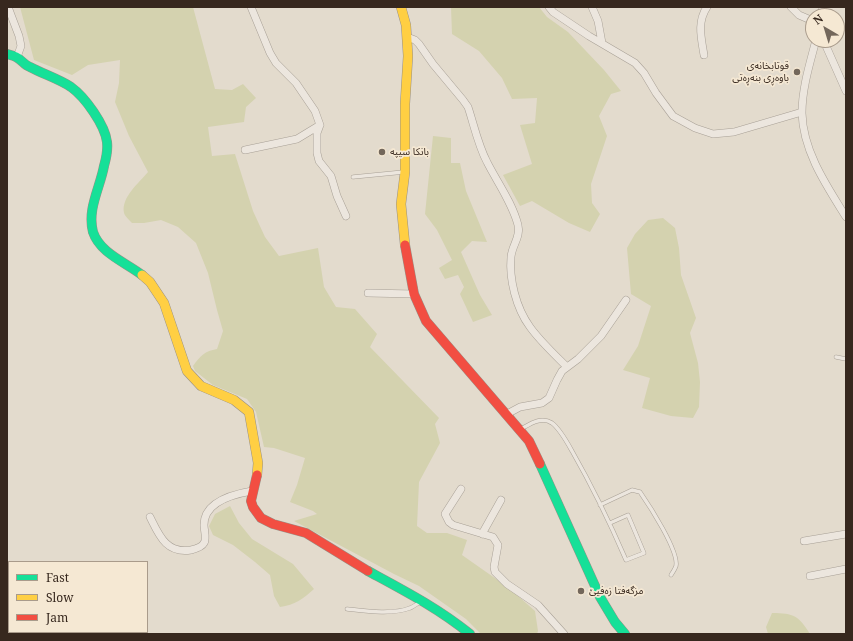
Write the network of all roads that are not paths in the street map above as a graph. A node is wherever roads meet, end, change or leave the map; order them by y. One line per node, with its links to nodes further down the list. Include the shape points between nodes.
1 (8, 7): 15 (street, via 19,36)
2 (251, 7): 18 (street, via 270,53 303,93 315,111)
3 (401, 7): 9 (street)
4 (549, 7): 10 (street)
5 (592, 7): 10 (street, via 598,21)
6 (708, 7): 14 (street, via 700,26)
7 (791, 7): 8 (street)
8 (805, 18)
9 (407, 36): 20 (street); 29 (street, via 419,44 468,107 486,160 518,225 518,238 511,255 511,276 522,314 541,340)
10 (602, 43): 17 (street, via 635,63 644,72 673,116 695,128 713,134 734,132)
11 (814, 48): 17 (street)
12 (827, 48): 16 (street)
13 (7, 54): 15 (street)
14 (704, 54)
15 (17, 56): 33 (street, via 26,65 71,87 93,111 102,127 107,141 107,153 94,200 93,231 102,248 150,282 164,303 188,371 196,381 201,386 234,400 249,412 259,470)
16 (846, 91)
17 (802, 112): 23 (street, via 811,155)
18 (320, 126): 19 (street, via 297,139); 22 (street, via 317,133 319,160 330,176)
19 (245, 150)
20 (405, 172): 21 (lane); 25 (street, via 402,218)
21 (354, 177)
22 (346, 216)
23 (846, 216)
24 (368, 293): 25 (street)
25 (414, 294): 30 (street, via 426,321 436,334)
26 (626, 300): 29 (street, via 601,336)
27 (836, 357): 28 (lane)
28 (846, 358)
29 (567, 367): 30 (street, via 556,380 549,398 542,403 520,407)
30 (507, 414): 31 (street)
31 (520, 429): 35 (lane, via 535,421 544,420 552,423 576,457); 48 (street, via 537,457 600,597)
32 (461, 489): 38 (street, via 445,514 446,518 454,526)
33 (252, 491): 36 (street, via 222,499 207,512 204,519 204,543 199,548 182,551 167,546); 44 (street, via 250,498 256,513 267,522 304,532 354,563)
34 (501, 500): 38 (street)
35 (600, 505): 37 (lane); 42 (lane, via 632,490 640,492 672,547 676,566)
36 (150, 517)
37 (610, 523): 37 (lane, via 626,560 644,553 628,515)
38 (482, 534): 47 (street, via 493,537 498,545 495,572 507,584 538,605)
39 (846, 534): 40 (street)
40 (804, 541)
41 (846, 569): 43 (street)
42 (671, 575)
43 (810, 576)
44 (423, 600): 45 (lane, via 403,610 366,612); 46 (street)
45 (347, 609)
46 (470, 634)
47 (564, 634)
48 (625, 634)

